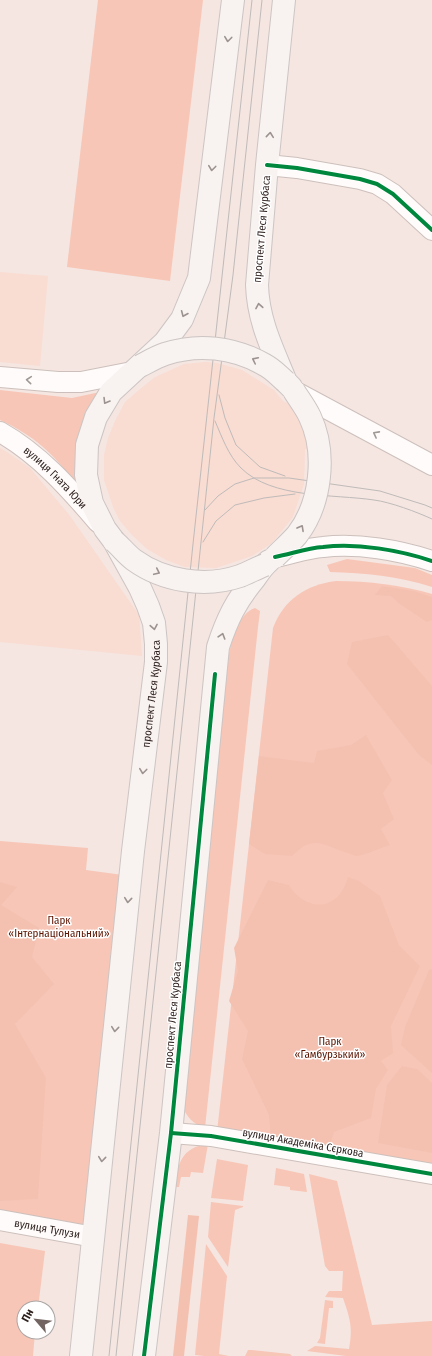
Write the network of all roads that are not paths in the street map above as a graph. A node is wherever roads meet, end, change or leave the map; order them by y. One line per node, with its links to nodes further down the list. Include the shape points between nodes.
1 (233, 0): 5 (main road, one-way to 5, bridge, via 199,278 182,319 165,342)
2 (284, 0): 3 (main road, проспект Леся Курбаса, one-way to 2)
3 (267, 165): 4 (street, via 297,168 377,184 393,194); 7 (main road, проспект Леся Курбаса, one-way to 3, via 260,316 258,300)
4 (432, 230)
5 (136, 369): 6 (street, one-way to 6, via 81,382); 7 (main road, one-way to 5, bridge, via 266,365 242,354 216,348 190,348 164,354); 10 (main road, проспект Леся Курбаса, one-way to 10, via 111,392 96,417 88,445 86,475 92,503)
6 (0, 377)
7 (290, 386): 9 (street, one-way to 7); 11 (main road, проспект Леся Курбаса, one-way to 7, bridge, via 297,535 312,508 320,478 319,447 310,417)
8 (0, 432): 10 (street, вулиця Гната Юри, via 21,445 67,485)
9 (432, 465)
10 (110, 535): 11 (main road, one-way to 11, bridge, via 134,560 158,574 185,581 213,582 240,576); 17 (main road, проспект Леся Курбаса, one-way to 17, bridge, via 148,606 154,623 156,662)
11 (270, 561): 12 (street, via 323,547 355,546 396,551); 13 (main road, проспект Леся Курбаса, one-way to 11, via 218,647 232,610 248,586)
12 (432, 561)
13 (171, 1134): 14 (street, вулиця Академіка Сєркова, via 211,1136); 15 (main road, проспект Леся Курбаса)
14 (432, 1174)
15 (161, 1216): 19 (main road, проспект Леся Курбаса); 20 (main road, via 161,1231 171,1262)
16 (0, 1220): 17 (street, вулиця Тулузи)
17 (94, 1237): 18 (main road, проспект Леся Курбаса)
18 (81, 1356)
19 (144, 1356)
20 (156, 1356)

